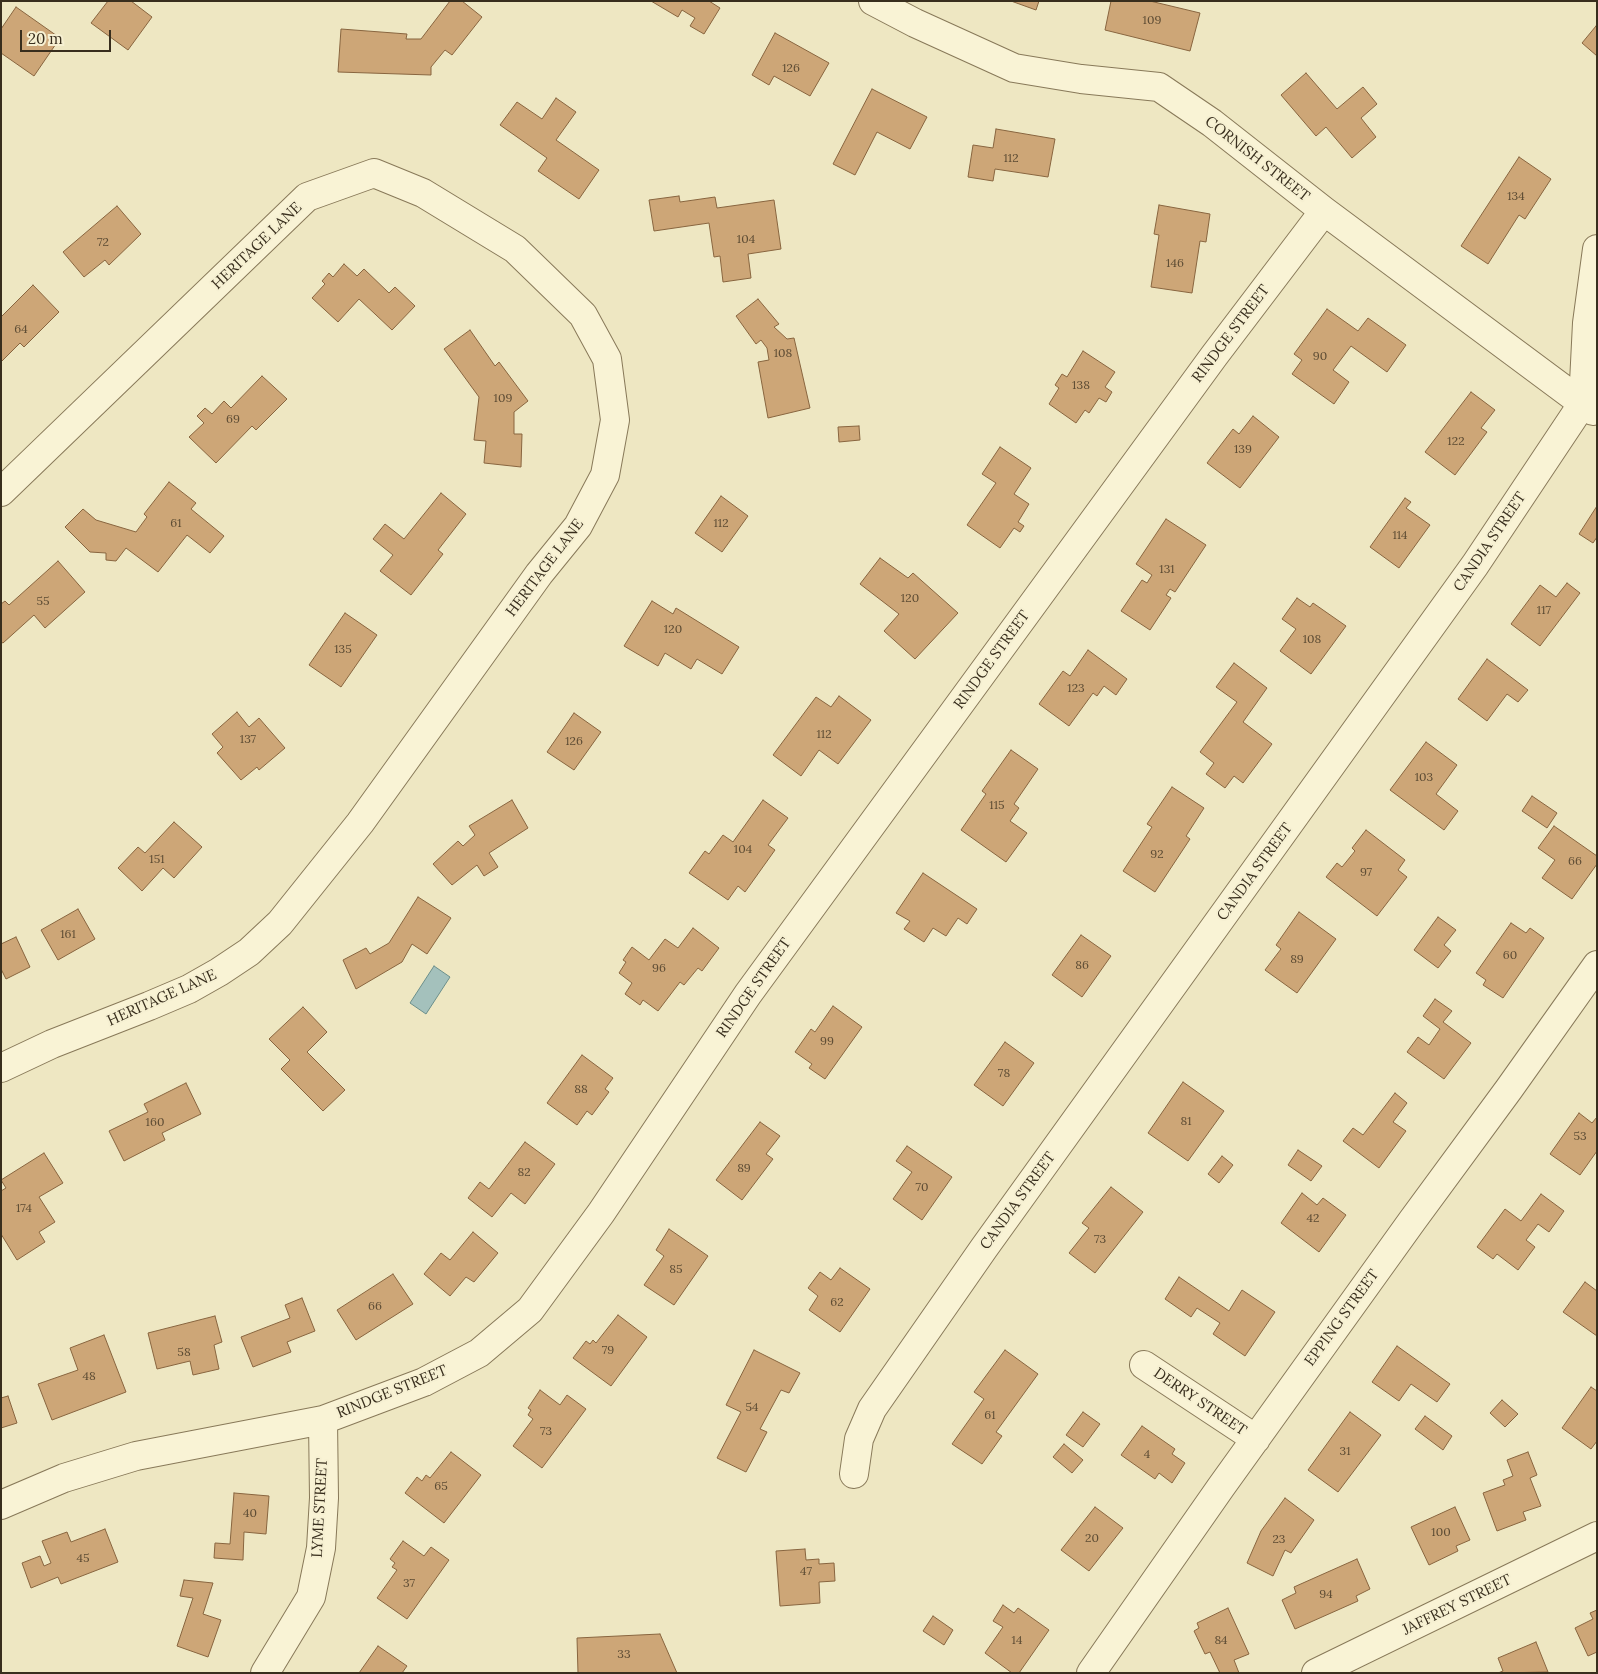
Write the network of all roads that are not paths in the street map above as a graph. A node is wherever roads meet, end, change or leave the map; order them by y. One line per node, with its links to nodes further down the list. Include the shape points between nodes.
1 (873, 1): 2 (street, CORNISH STREET, via 1014,68 1158,88 1212,123)
2 (1324, 211): 4 (street, CORNISH STREET); 9 (street, RINDGE STREET, via 1214,356 748,994 602,1213 530,1310 479,1354 424,1382)
3 (1597, 249): 4 (street, CANDIA STREET, via 1587,323)
4 (1590, 408): 11 (street, CANDIA STREET, via 984,1248 872,1409 859,1439)
5 (1, 492): 7 (street, HERITAGE LANE, via 307,197 374,173 423,193 515,249 583,315 607,359 615,420 605,475 578,526 539,574 360,823 280,924 249,952 189,989)
6 (1597, 965): 10 (street, EPPING STREET)
7 (1, 1068)
8 (1144, 1364): 10 (street, DERRY STREET)
9 (323, 1420): 12 (street, RINDGE STREET, via 136,1456 64,1478); 14 (street, LYME STREET, via 321,1548 311,1597)
10 (1256, 1438): 15 (street, EPPING STREET)
11 (854, 1474)
12 (1, 1505)
13 (1597, 1536): 16 (street, JAFFREY STREET)
14 (265, 1673)
15 (1091, 1673)
16 (1316, 1673)

